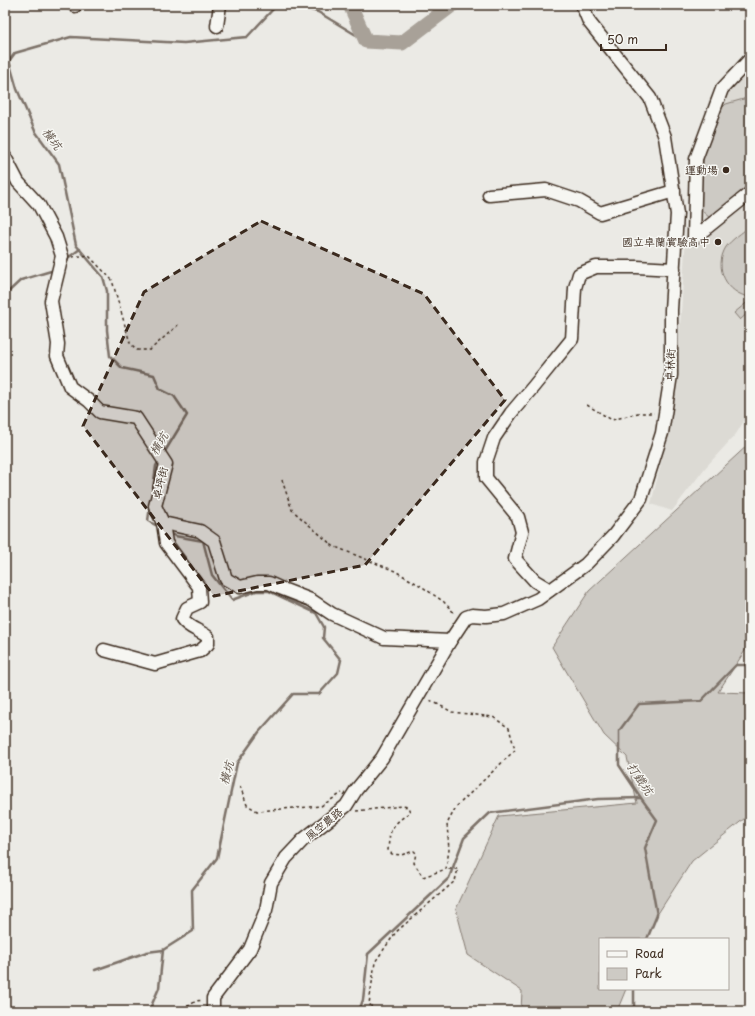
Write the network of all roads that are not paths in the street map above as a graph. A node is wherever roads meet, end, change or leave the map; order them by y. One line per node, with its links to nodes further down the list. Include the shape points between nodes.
1 (220, 5): 3 (street)
2 (582, 5): 6 (street, 卓林街, via 589,22 650,98 666,137)
3 (217, 26)
4 (750, 59): 7 (street, via 722,89 696,159 694,238)
5 (5, 157): 10 (street, 卓坪街, via 18,182 39,205 56,237 62,256 51,301 58,344 57,356 70,387 100,412 136,418 166,464 155,506)
6 (674, 191): 8 (street, via 600,214 579,201 546,190); 9 (street, 卓林街, via 677,214)
7 (750, 193)
8 (489, 195)
9 (674, 269): 11 (street, 卓林街, via 671,375 662,433 641,499 613,536 586,564); 11 (street, via 596,267 579,274 575,288 572,339 511,413 494,438 486,462 486,478 518,518 522,532 515,559 535,581)
10 (162, 523): 12 (street, via 200,531 214,541 226,579 240,588 257,583 269,583 311,600 332,614 384,638); 13 (street, 卓坪街, via 166,542 199,587 200,602 188,608 182,619 187,626 208,637 208,644 200,651 155,664)
11 (550, 590): 12 (street, 卓林街, via 538,599 504,614 466,617)
12 (450, 641): 14 (street, 風空農路, via 382,758 346,806 304,839 286,858 271,883 266,910 250,949 213,998)
13 (104, 650)
14 (213, 1011)

